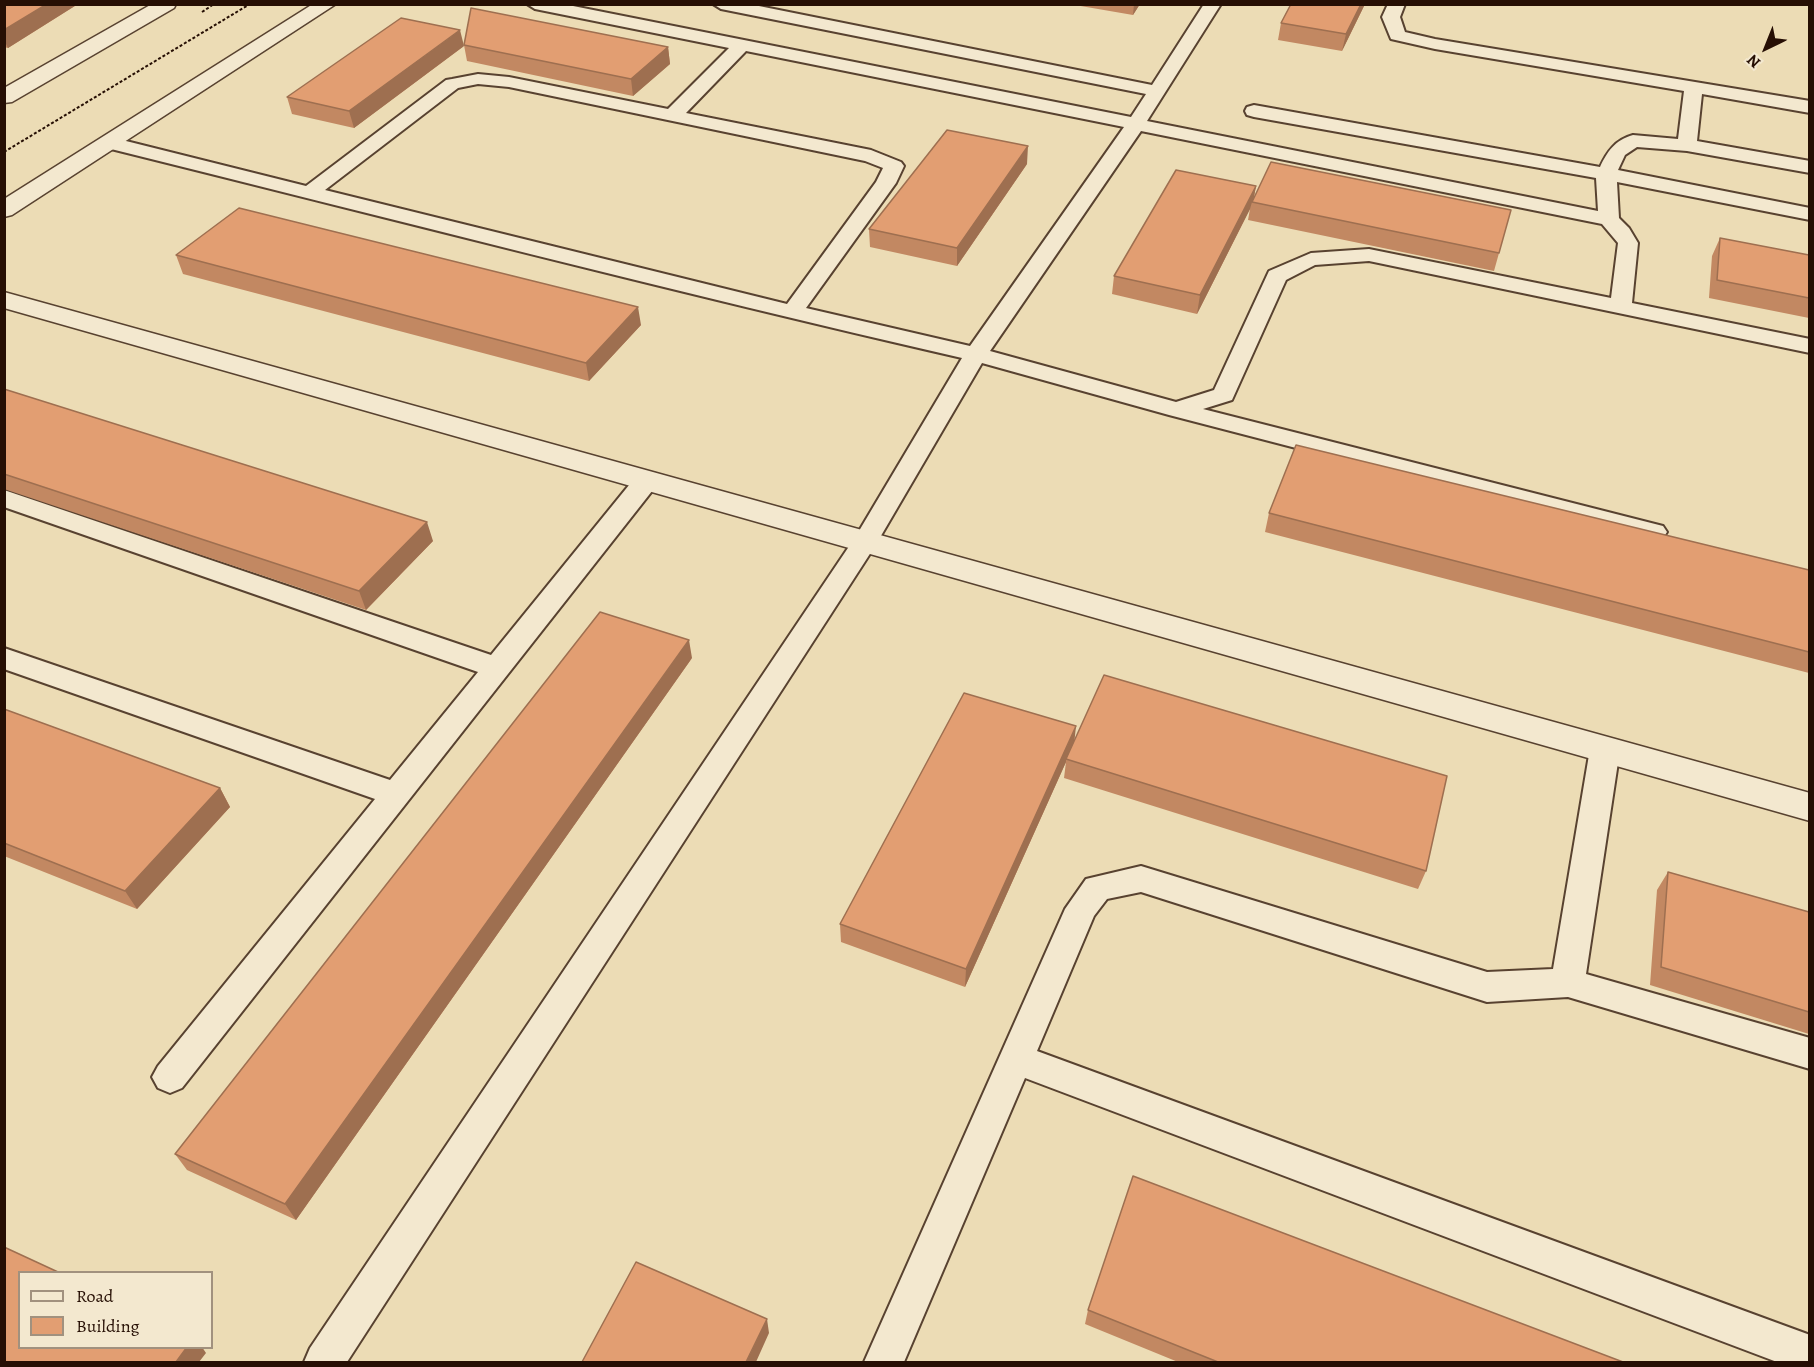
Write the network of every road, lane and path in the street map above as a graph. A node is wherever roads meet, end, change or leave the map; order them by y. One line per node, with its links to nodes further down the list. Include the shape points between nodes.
1 (167, 4): 12 (street)
2 (250, 4): 19 (path)
3 (327, 4): 17 (street)
4 (535, 4): 9 (lane)
5 (721, 4): 8 (lane)
6 (1213, 4): 11 (lane)
7 (1397, 4): 10 (lane, via 1391,17 1396,35)
8 (766, 8): 9 (lane); 11 (lane)
9 (736, 44): 15 (lane); 16 (lane)
10 (1694, 87): 13 (lane); 18 (lane)
11 (1156, 91): 16 (lane)
12 (4, 97)
13 (1809, 106)
14 (1254, 111): 21 (lane)
15 (673, 116): 22 (lane, via 510,82 478,79 452,84); 28 (lane, via 871,156 894,166 886,183)
16 (1137, 122): 25 (lane); 30 (lane)
17 (110, 143): 22 (lane); 23 (street)
18 (1687, 145): 20 (lane); 21 (lane, via 1633,141 1617,152)
19 (4, 152)
20 (1809, 167)
21 (1606, 174): 24 (lane); 25 (lane)
22 (309, 193): 28 (lane)
23 (4, 210)
24 (1809, 214)
25 (1609, 219): 27 (lane, via 1628,243)
26 (4, 300): 32 (street)
27 (1621, 307): 29 (lane); 31 (lane, via 1369,255 1311,259 1277,276 1224,395)
28 (792, 312): 30 (lane)
29 (1809, 346)
30 (976, 354): 31 (lane); 35 (lane)
31 (1177, 410): 34 (lane)
32 (647, 480): 35 (street); 37 (lane)
33 (4, 498): 37 (lane)
34 (1671, 537)
35 (866, 540): 38 (street); 46 (lane)
36 (4, 658): 39 (lane)
37 (497, 668): 39 (lane)
38 (1605, 749): 40 (street); 41 (lane)
39 (396, 794): 44 (lane)
40 (1809, 807)
41 (1568, 983): 42 (lane); 43 (lane, via 1487,987 1141,879 1097,888 1081,909)
42 (1809, 1054)
43 (1016, 1059): 45 (lane); 47 (lane)
44 (170, 1077)
45 (1809, 1355)
46 (324, 1362)
47 (884, 1362)

